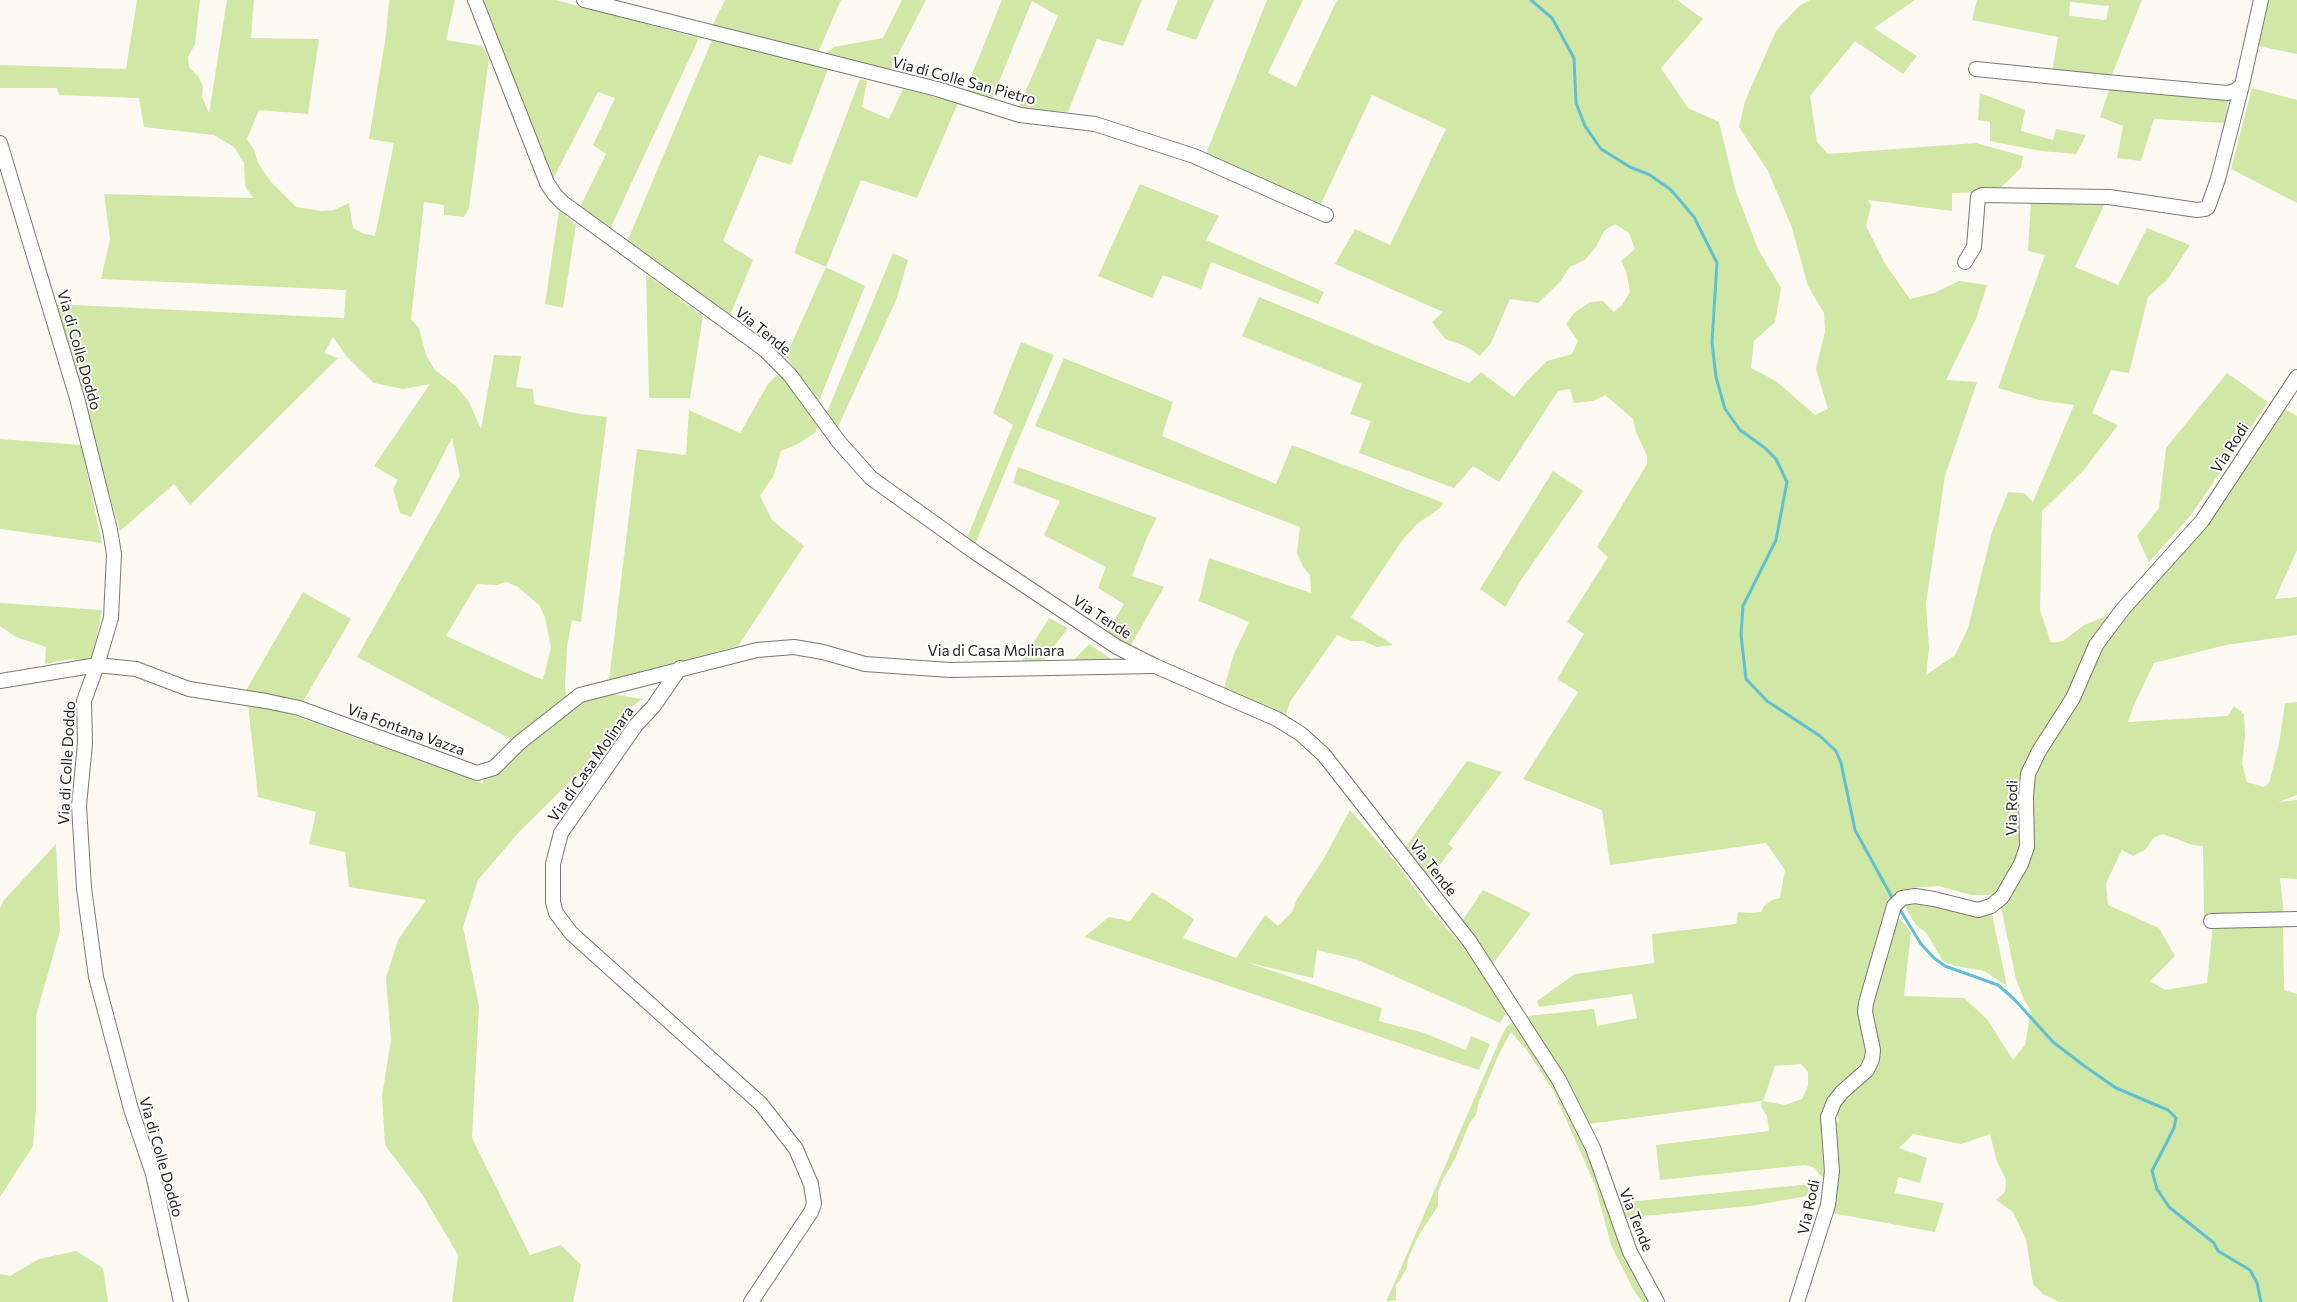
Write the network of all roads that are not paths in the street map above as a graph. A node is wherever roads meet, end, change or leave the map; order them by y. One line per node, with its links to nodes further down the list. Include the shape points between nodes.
1 (475, 0): 11 (street, Via Tende, via 546,182 563,203 764,349 790,375 839,442 871,478 1086,627)
2 (584, 0): 7 (street, Via di Colle San Pietro, via 937,89 1020,115 1096,124 1194,156)
3 (2261, 0): 5 (street)
4 (1976, 69): 5 (street, via 2227,93)
5 (2242, 85): 8 (street, via 2218,179 2205,209 2109,197 1982,195 1978,197 1974,247)
6 (0, 143): 10 (street, Via di Colle Doddo, via 77,398 110,530 114,554 110,618)
7 (1326, 215)
8 (1965, 262)
9 (2297, 376): 19 (street, Via Rodi, via 2202,521 2123,609 2096,645 2073,698 2028,774 2027,847 2007,891 1995,904 1978,910 1910,896 1894,906 1866,1002 1872,1060 1867,1070 1834,1102 1828,1117 1832,1171 1828,1205)
10 (97, 666): 12 (street, Via Fontana Vazza, via 136,669 189,689 299,708 477,773 494,768 518,743 580,695); 13 (street, Via Fontana Vazza); 16 (street, Via di Colle Doddo, via 84,700 79,806 84,888 96,977 152,1174)
11 (1154, 666): 12 (street, Via di Casa Molinara, via 950,670 865,664 794,647 750,652); 18 (street, Via Tende, via 1277,718 1324,755 1441,903 1500,984 1559,1080 1590,1141 1630,1252)
12 (680, 668): 17 (street, Via di Casa Molinara, via 636,724 561,833 553,864 553,902 556,913 571,934 761,1104 796,1149 811,1184 814,1204)
13 (0, 680)
14 (2297, 919): 15 (street)
15 (2211, 922)
16 (181, 1302)
17 (751, 1302)
18 (1657, 1302)
19 (1797, 1302)

